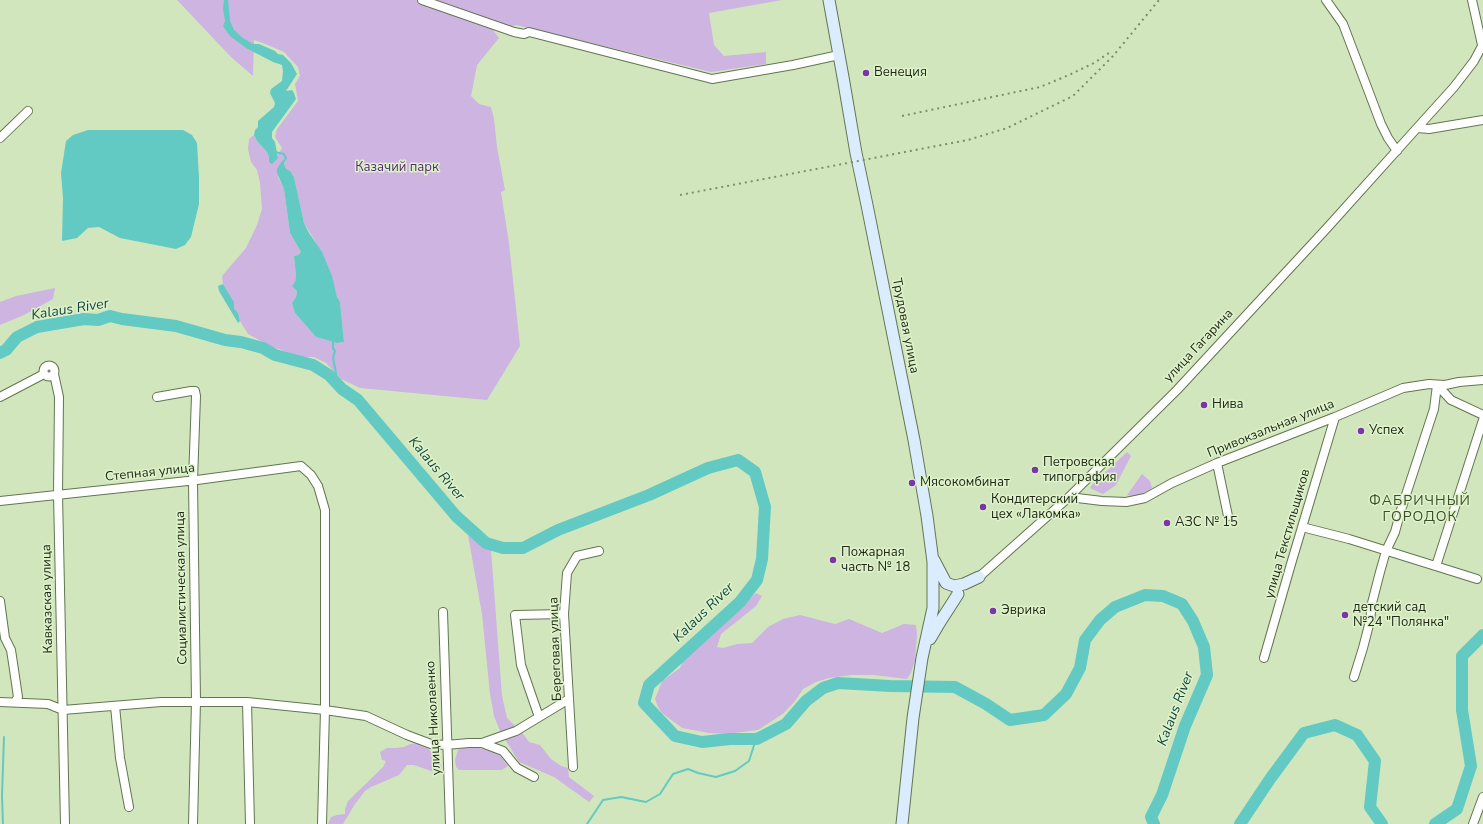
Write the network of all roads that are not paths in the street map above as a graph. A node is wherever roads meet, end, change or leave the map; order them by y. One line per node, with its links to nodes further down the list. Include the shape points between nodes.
1 (422, 0): 6 (street, via 514,32 529,32 712,79)
2 (829, 0): 6 (main road, Трудовая улица)
3 (1326, 0): 11 (street, via 1343,24 1381,124)
4 (1472, 0): 5 (street)
5 (1483, 44): 9 (street, улица Гагарина, via 1474,61 1454,87)
6 (839, 55): 28 (main road, Трудовая улица, via 856,153 914,440)
7 (28, 111): 10 (street)
8 (1483, 120): 9 (street, via 1433,129)
9 (1417, 128): 11 (street, улица Гагарина)
10 (0, 138)
11 (1397, 151): 22 (street, улица Гагарина, via 1177,390)
12 (1483, 380): 13 (street, Привокзальная улица)
13 (1437, 385): 16 (street, via 1451,400); 17 (street, Привокзальная улица, via 1403,388); 27 (street, via 1434,409 1395,532)
14 (0, 397): 21 (street, Кавказская улица, via 44,374 44,368 48,365 53,367 58,397)
15 (157, 397): 20 (street, Социалистическая улица, via 195,391)
16 (1483, 415)
17 (1335, 417): 19 (street, Привокзальная улица); 25 (street, улица Текстильщиков)
18 (1483, 420): 29 (street)
19 (1217, 463): 22 (street, Привокзальная улица, via 1145,498 1126,502); 24 (street)
20 (193, 481): 21 (street, Степная улица); 41 (street, Социалистическая улица); 47 (street, Степная улица, via 301,466 318,486 325,510)
21 (58, 494): 23 (street, Степная улица); 46 (street, Кавказская улица)
22 (1069, 497): 30 (street, улица Гагарина)
23 (0, 501)
24 (1228, 516)
25 (1302, 526): 27 (street); 38 (street, улица Текстильщиков)
26 (599, 551): 36 (street, Береговая улица, via 577,556 567,573)
27 (1386, 551): 29 (street); 39 (street, via 1372,603 1364,648)
28 (933, 557): 30 (main road, via 946,583 954,586); 34 (main road, Трудовая улица)
29 (1436, 566): 31 (street)
30 (980, 577): 32 (main road, улица Гагарина)
31 (1477, 579)
32 (958, 594): 34 (main road, улица Гагарина); 37 (main road, via 933,633)
33 (0, 601): 43 (street, via 5,638 14,663 18,697)
34 (933, 608): 37 (main road, Трудовая улица)
35 (442, 612): 51 (street, улица Николаенко)
36 (564, 614): 40 (street, Береговая улица); 48 (street, via 515,615 521,665)
37 (922, 658): 49 (main road)
38 (1264, 658)
39 (1354, 677)
40 (569, 699): 48 (street); 52 (street, Береговая улица)
41 (196, 701): 44 (street); 45 (street); 57 (street, Социалистическая улица)
42 (0, 702): 43 (street)
43 (15, 702): 46 (street, via 48,704)
44 (247, 702): 47 (street); 58 (street)
45 (115, 706): 46 (street); 55 (street, via 120,758)
46 (63, 710): 56 (street, Кавказская улица)
47 (325, 710): 51 (street, via 366,716 407,735 431,744); 59 (street)
48 (539, 717): 50 (street, via 516,731)
49 (913, 718): 61 (main road); 62 (main road)
50 (482, 743): 51 (street, via 469,742); 53 (street, via 503,751 517,768)
51 (446, 746): 60 (street, улица Николаенко)
52 (573, 767)
53 (534, 777)
54 (1483, 797): 63 (street)
55 (129, 808)
56 (65, 824)
57 (193, 824)
58 (250, 824)
59 (322, 824)
60 (450, 824)
61 (902, 824)
62 (906, 824)
63 (1473, 824)

